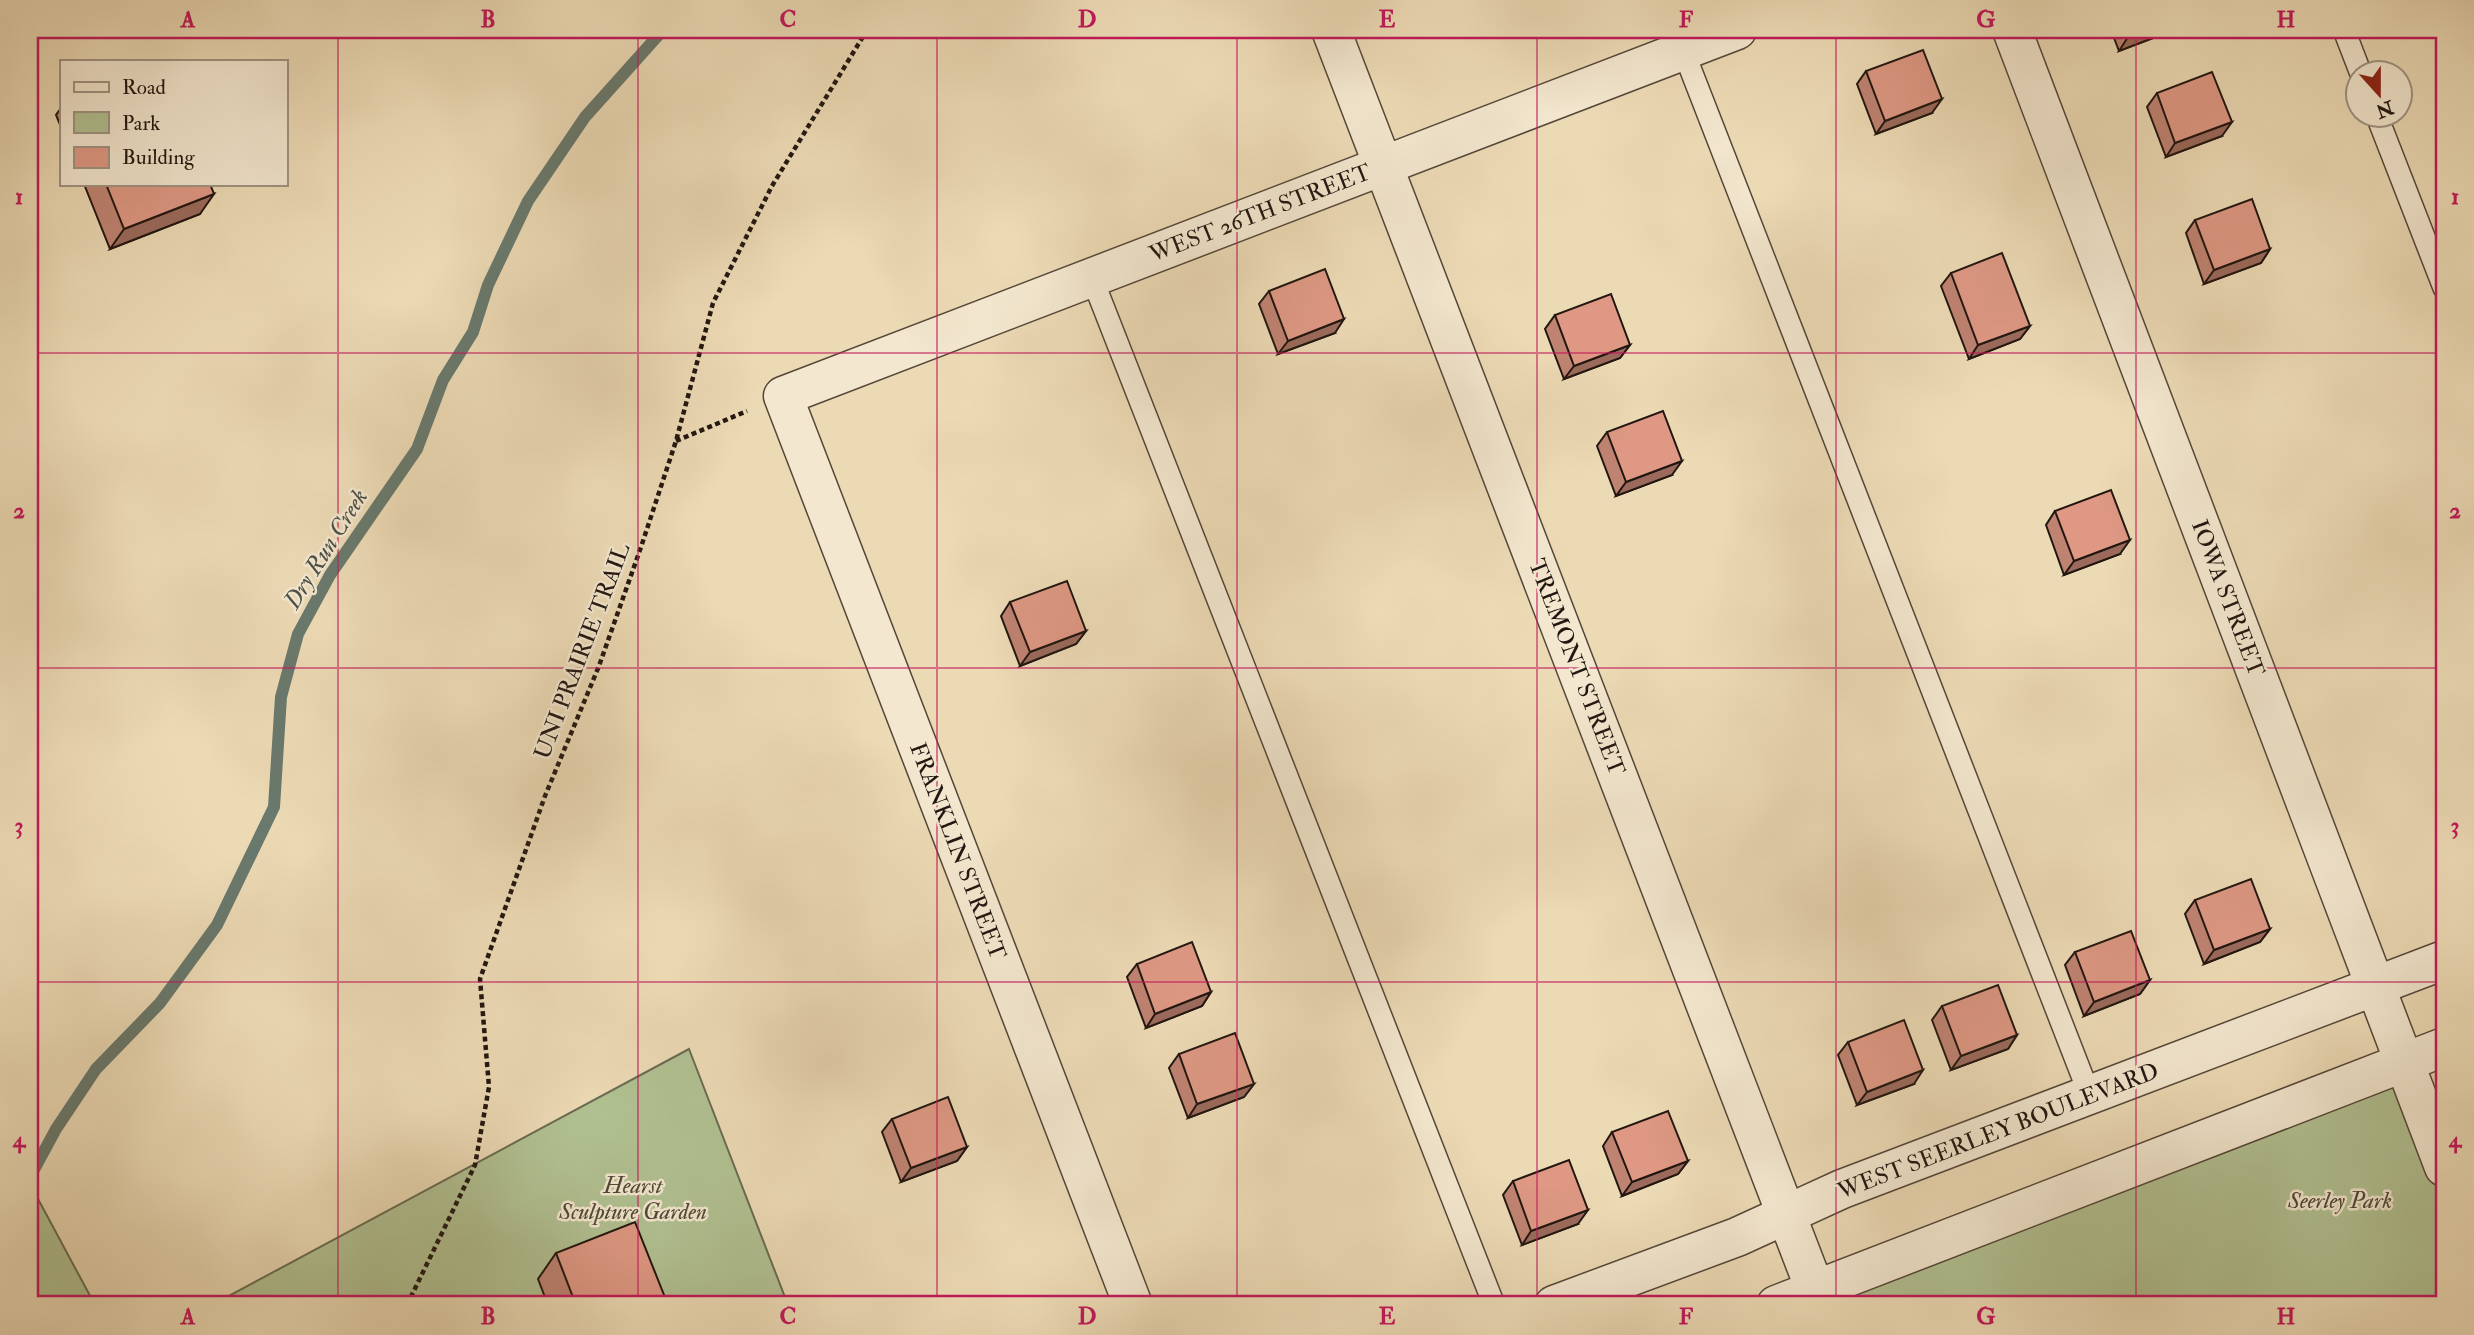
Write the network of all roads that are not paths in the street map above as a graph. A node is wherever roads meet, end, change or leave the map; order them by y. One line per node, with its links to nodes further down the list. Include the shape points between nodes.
1 (1331, 30): 8 (street, TREMONT STREET)
2 (1737, 30): 5 (street, WEST 26TH STREET)
3 (2012, 30): 13 (street, IOWA STREET)
4 (2344, 30): 6 (lane)
5 (1683, 50): 8 (street, WEST 26TH STREET); 16 (lane)
6 (2356, 60)
7 (2382, 130): 10 (lane)
8 (1384, 166): 9 (street, WEST 26TH STREET); 18 (street, TREMONT STREET)
9 (1092, 278): 11 (street, WEST 26TH STREET); 21 (lane)
10 (2444, 288)
11 (783, 396): 20 (street, FRANKLIN STREET)
12 (2444, 960): 13 (street, WEST SEERLEY BOULEVARD)
13 (2376, 985): 15 (street, IOWA STREET); 16 (street, WEST SEERLEY BOULEVARD)
14 (2444, 1047): 15 (street)
15 (2405, 1062): 17 (street, IOWA STREET); 19 (street)
16 (2090, 1096): 18 (street, WEST SEERLEY BOULEVARD, via 1842,1189)
17 (2444, 1167)
18 (1786, 1216): 19 (street, TREMONT STREET); 22 (street, WEST SEERLEY BOULEVARD)
19 (1819, 1298): 23 (street)
20 (1133, 1305)
21 (1494, 1305)
22 (1554, 1305)
23 (1776, 1305)

